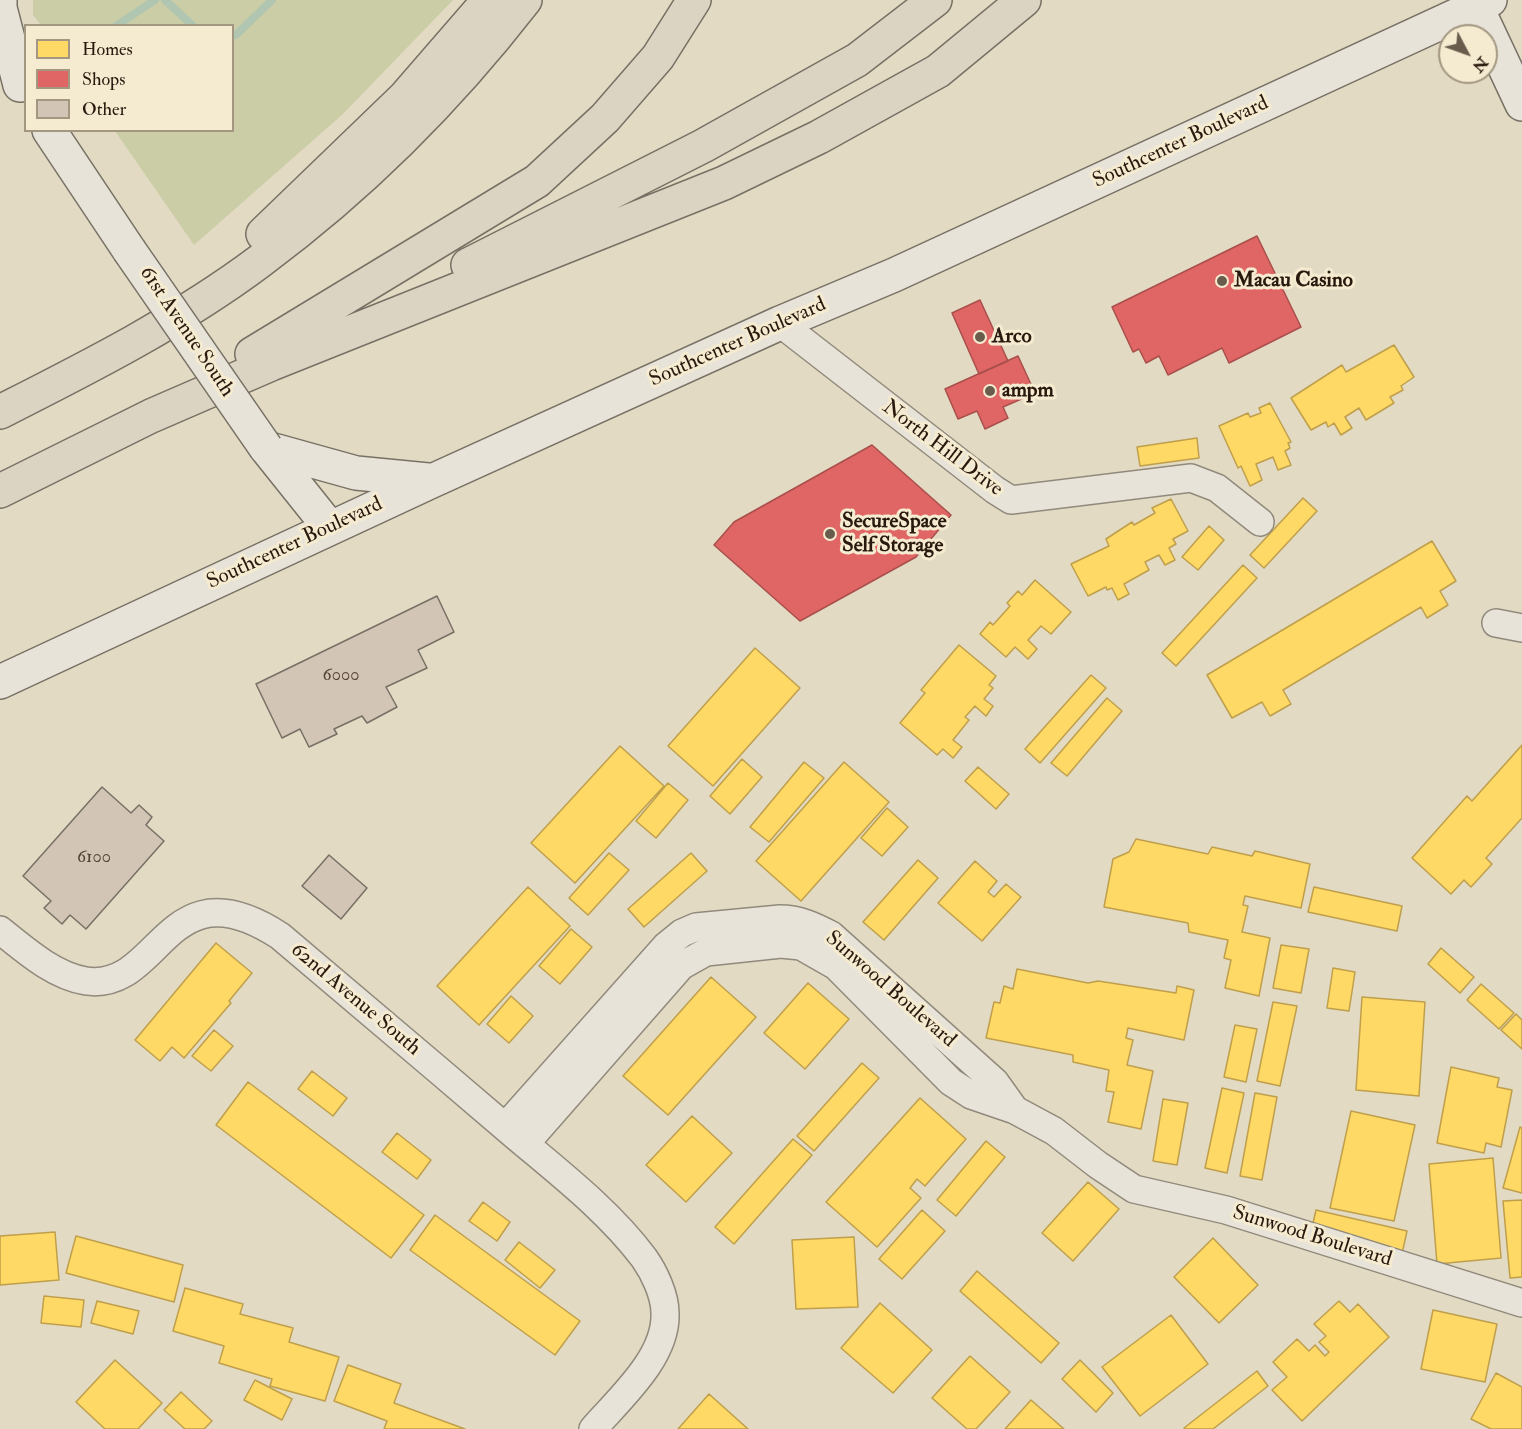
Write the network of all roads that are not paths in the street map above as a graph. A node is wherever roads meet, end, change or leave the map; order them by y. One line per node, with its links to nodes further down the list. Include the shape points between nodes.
1 (0, 0): 10 (main road)
2 (489, 0): 13 (highway, via 404,98)
3 (525, 0): 13 (highway, via 448,92 395,146 259,262)
4 (694, 0): 17 (highway, via 658,57 606,118 537,181)
5 (935, 0): 15 (highway, via 857,60 703,146)
6 (1024, 0): 15 (highway, via 938,71 809,142 724,183)
7 (1513, 0): 8 (main road, Southcenter Boulevard)
8 (1484, 4): 11 (main road); 14 (main road, Southcenter Boulevard, via 894,275)
9 (0, 59): 10 (main road)
10 (23, 89)
11 (1522, 104)
12 (51, 132): 18 (main road, 61st Avenue South, bridge)
13 (181, 313): 16 (highway)
14 (780, 322): 19 (main road, Southcenter Boulevard); 21 (street, North Hill Drive, via 1011,500 1191,478 1217,488)
15 (270, 364): 17 (highway)
16 (0, 412)
17 (151, 416): 20 (highway)
18 (266, 448): 19 (main road, via 357,473); 22 (main road, 61st Avenue South)
19 (432, 481): 22 (main road, Southcenter Boulevard)
20 (0, 491)
21 (1260, 522)
22 (330, 528): 25 (main road, Southcenter Boulevard)
23 (1496, 623): 24 (street)
24 (1522, 628)
25 (0, 682)
26 (0, 930): 28 (street, 62nd Avenue South, via 58,971 95,982 124,974 189,919 227,913 246,917 280,936)
27 (1015, 1110): 28 (street, Sunwood Boulevard, via 995,1082 831,935 793,919 780,919 696,927 682,933 666,946); 29 (street, Sunwood Boulevard, via 971,1095 951,1082 836,966 801,946 781,944 706,952 681,966); 30 (street, Sunwood Boulevard, via 1054,1131 1134,1189 1226,1210)
28 (505, 1127): 29 (street, 62nd Avenue South)
29 (525, 1144): 31 (street, 62nd Avenue South, via 626,1236 646,1260 660,1288 665,1311 664,1336 644,1369)
30 (1522, 1303)
31 (593, 1429)

